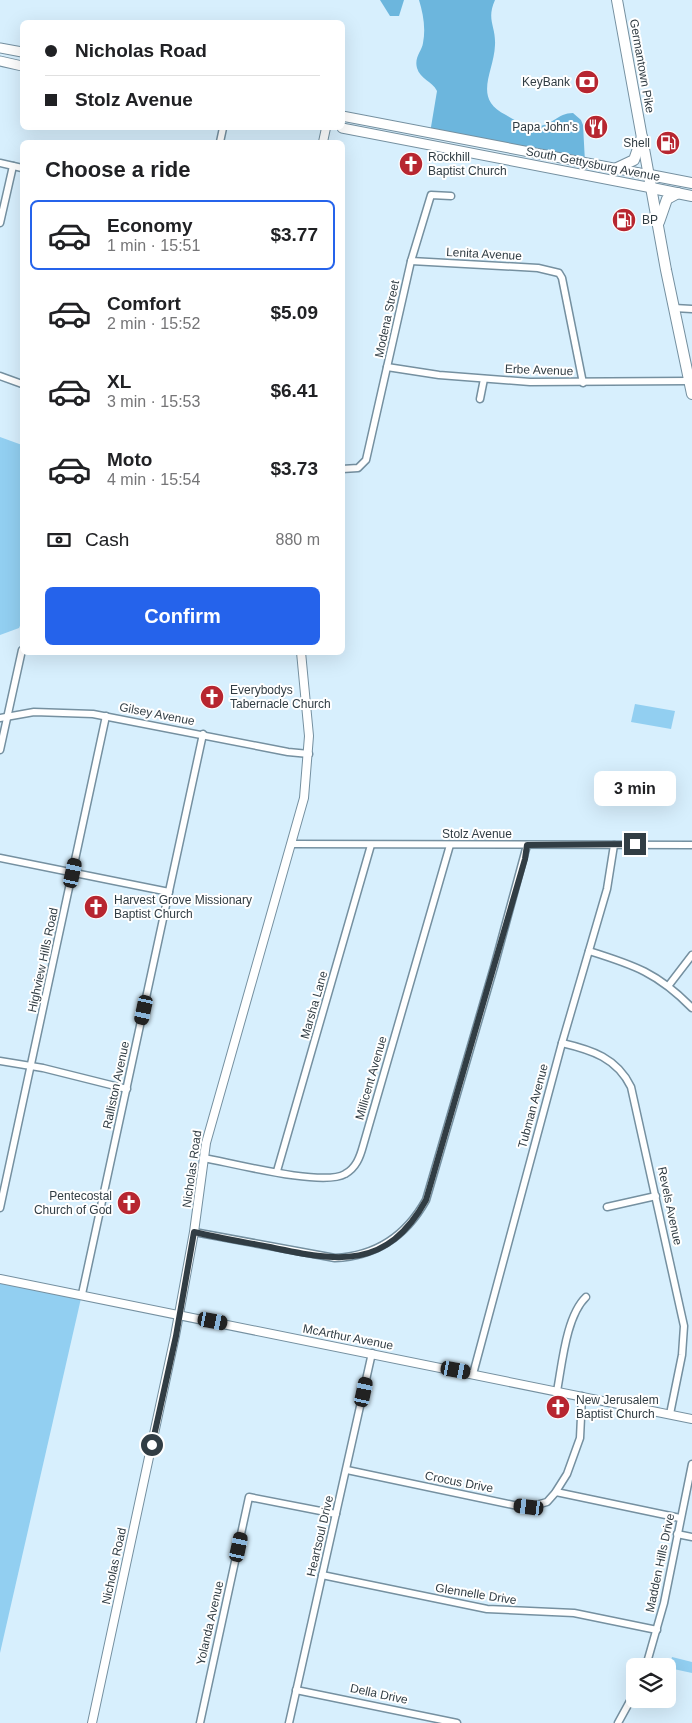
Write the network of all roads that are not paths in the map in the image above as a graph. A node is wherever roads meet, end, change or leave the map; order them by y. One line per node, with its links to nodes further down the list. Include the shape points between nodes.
1 (617, 0): 8 (main road, Germantown Pike)
2 (0, 48): 3 (main road)
3 (20, 52)
4 (0, 61): 5 (main road)
5 (20, 66)
6 (345, 117): 12 (main road, South Gettysburg Avenue)
7 (345, 129): 15 (main road, South Gettysburg Avenue)
8 (643, 136): 12 (main road, via 634,160); 13 (main road, Germantown Pike)
9 (0, 163): 10 (street)
10 (13, 166): 11 (street); 19 (street)
11 (20, 168)
12 (617, 168): 13 (main road, South Gettysburg Avenue)
13 (650, 175): 14 (main road, South Gettysburg Avenue); 15 (main road, Germantown Pike)
14 (692, 183)
15 (652, 188): 16 (main road, South Gettysburg Avenue); 20 (main road, Germantown Pike)
16 (678, 193): 18 (main road, South Gettysburg Avenue); 20 (main road, via 664,204)
17 (451, 196): 21 (street, Modena Street, via 431,195)
18 (692, 196)
19 (0, 223)
20 (658, 226): 22 (main road, Germantown Pike)
21 (411, 261): 24 (street, Modena Street); 29 (street, Lenita Avenue, via 494,264 556,271 562,278)
22 (674, 308): 23 (street); 27 (main road, Germantown Pike)
23 (692, 309)
24 (388, 368): 26 (street, Erbe Avenue); 32 (street, Modena Street, via 366,460 360,467)
25 (0, 376): 28 (street)
26 (484, 379): 29 (street, Erbe Avenue); 31 (street)
27 (689, 381): 29 (street, Erbe Avenue); 30 (main road, Germantown Pike)
28 (20, 383)
29 (583, 383)
30 (692, 394)
31 (480, 399)
32 (345, 469)
33 (21, 655): 35 (street)
34 (301, 655): 40 (street, Nicholas Road)
35 (8, 716): 36 (street, Gilsey Avenue, via 66,711); 37 (street, Gilsey Avenue); 39 (street)
36 (106, 716): 38 (street, Gilsey Avenue); 48 (street, Highview Hills Road)
37 (0, 718)
38 (203, 734): 40 (street, Gilsey Avenue); 49 (street, Ralliston Avenue)
39 (0, 750)
40 (309, 754): 41 (street, Nicholas Road, via 304,798)
41 (291, 844): 42 (street, Stolz Avenue); 58 (street, Nicholas Road, via 216,1102)
42 (371, 845): 43 (street, Stolz Avenue); 59 (street, Marsha Lane)
43 (450, 845): 44 (street, Stolz Avenue); 59 (street, Millicent Avenue, via 357,1162 344,1175 329,1179)
44 (527, 845): 45 (street, Stolz Avenue); 63 (street, via 426,1200 408,1226 395,1239 376,1250 355,1257 335,1258)
45 (614, 845): 46 (street, Stolz Avenue); 50 (street, Tubman Avenue, via 607,889)
46 (692, 845)
47 (0, 858): 48 (street)
48 (73, 873): 49 (street); 56 (street, Highview Hills Road)
49 (169, 892): 57 (street, Ralliston Avenue)
50 (589, 951): 52 (street, via 636,966); 54 (street, Tubman Avenue)
51 (692, 955): 52 (street)
52 (669, 985): 53 (street)
53 (692, 1008)
54 (562, 1043): 60 (street, Revels Avenue, via 606,1057 628,1081); 69 (street, Tubman Avenue)
55 (0, 1061): 56 (street)
56 (31, 1067): 57 (street); 62 (street, Highview Hills Road)
57 (127, 1089): 65 (street, Ralliston Avenue)
58 (204, 1158): 59 (street, Millicent Avenue); 63 (street, Nicholas Road)
59 (278, 1171)
60 (656, 1196): 61 (street); 72 (street, Revels Avenue, via 684,1326 682,1355)
61 (607, 1207)
62 (0, 1208)
63 (194, 1232): 67 (street, Nicholas Road)
64 (0, 1279): 65 (street, McArthur Avenue)
65 (82, 1294): 67 (street, McArthur Avenue)
66 (586, 1297): 70 (street, via 570,1329)
67 (178, 1314): 68 (street, McArthur Avenue); 86 (street, Nicholas Road)
68 (372, 1354): 69 (street, McArthur Avenue); 75 (street, Heartsoul Drive)
69 (473, 1374): 70 (street, McArthur Avenue)
70 (557, 1391): 71 (street, McArthur Avenue)
71 (582, 1396): 72 (street, McArthur Avenue); 76 (street, via 578,1446)
72 (670, 1414): 73 (street, McArthur Avenue)
73 (692, 1419)
74 (692, 1464): 78 (street, Madden Hills Drive)
75 (347, 1470): 76 (street, Crocus Drive, via 529,1507 547,1502); 77 (street, Heartsoul Drive)
76 (556, 1492): 78 (street)
77 (336, 1514): 81 (street, Heartsoul Drive); 87 (street, Yolanda Avenue, via 249,1497)
78 (680, 1518): 79 (street, Madden Hills Drive)
79 (678, 1534): 80 (street); 82 (street, Madden Hills Drive)
80 (692, 1537)
81 (322, 1575): 82 (street, Glennelle Drive, via 487,1609 574,1614); 84 (street, Heartsoul Drive)
82 (657, 1630): 83 (street, Madden Hills Drive)
83 (648, 1658)
84 (296, 1690): 88 (street, Heartsoul Drive); 89 (street, Della Drive)
85 (626, 1708): 90 (street)
86 (92, 1723)
87 (200, 1723)
88 (289, 1723)
89 (456, 1723)
90 (618, 1723)

